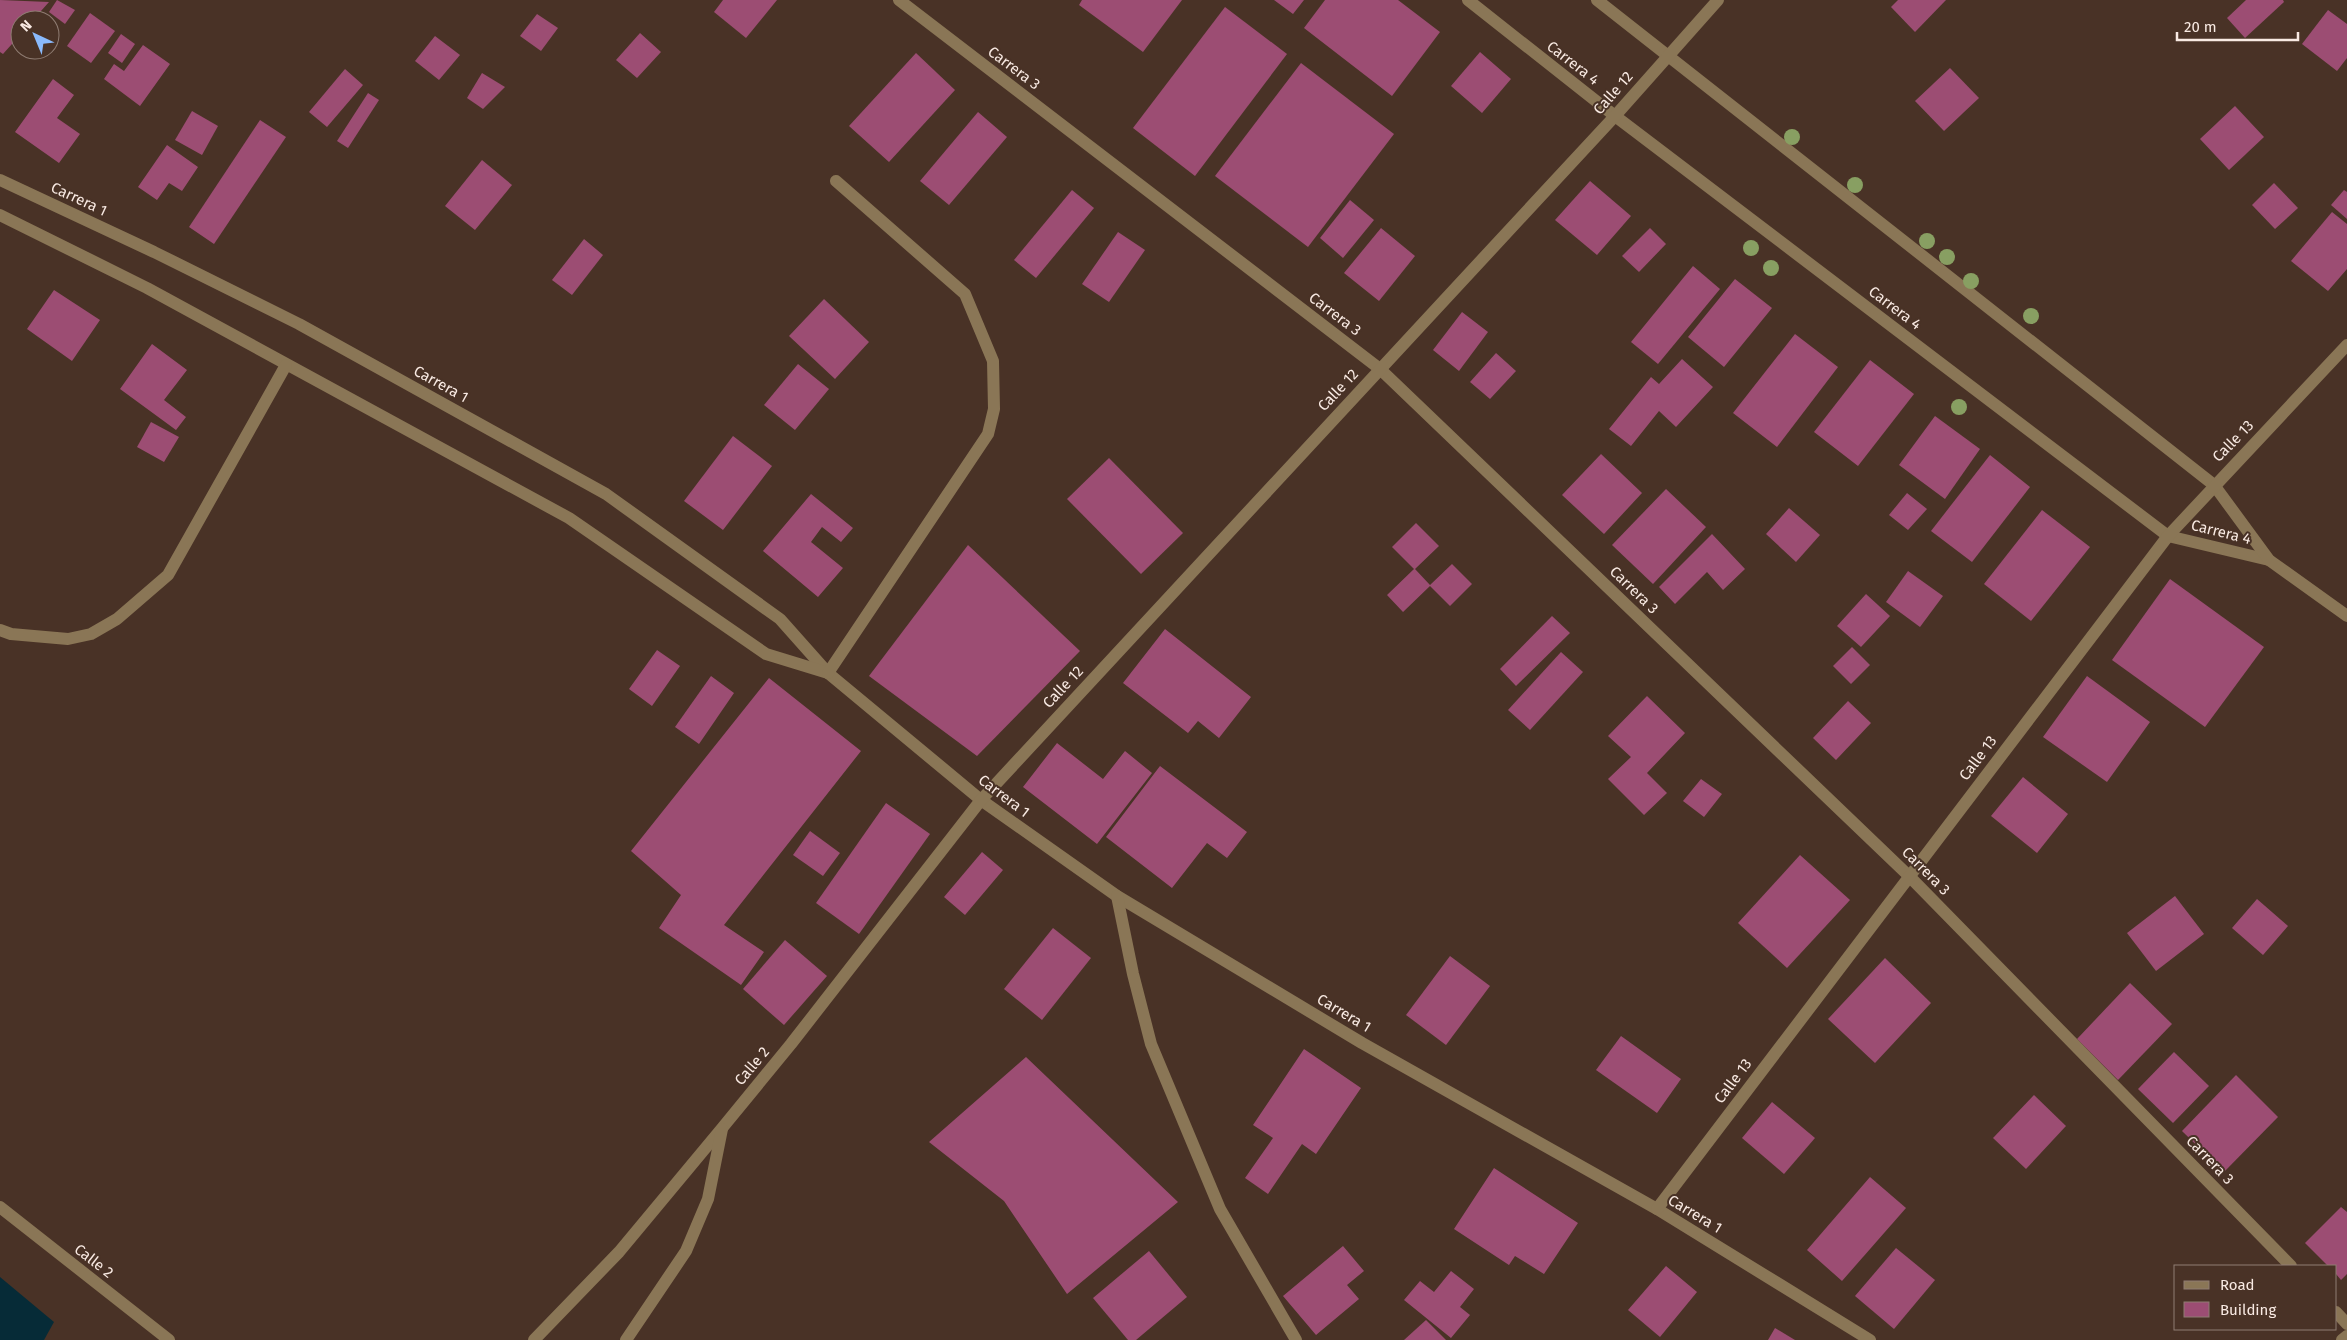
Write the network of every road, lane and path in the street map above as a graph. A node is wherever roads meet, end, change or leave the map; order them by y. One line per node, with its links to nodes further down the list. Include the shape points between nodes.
1 (899, 0): 12 (street, Carrera 3)
2 (1468, 0): 6 (street, Carrera 4)
3 (1597, 0): 5 (street, Carrera 4)
4 (1718, 0): 5 (street, Calle 12)
5 (1668, 55): 6 (street, Calle 12); 13 (street, Carrera 4)
6 (1615, 116): 12 (street, Calle 12); 14 (street, Carrera 4)
7 (0, 180): 18 (street, Carrera 1, via 299,324 606,494 780,618)
8 (836, 181): 18 (street, via 965,294 993,362 994,409 988,434)
9 (0, 215): 11 (street, Carrera 1, via 147,288)
10 (2347, 345): 13 (street, Calle 13)
11 (286, 365): 17 (street, via 168,575 117,618 91,634 68,638 11,634); 18 (street, Carrera 1, via 569,518 766,654)
12 (1380, 369): 19 (street, Calle 12); 20 (street, Carrera 3)
13 (2214, 485): 14 (street, Calle 13); 15 (street, Carrera 4)
14 (2168, 536): 15 (street, Carrera 4); 20 (street, Calle 13)
15 (2269, 560): 16 (street)
16 (2347, 616)
17 (0, 630)
18 (828, 672): 19 (street, Carrera 1)
19 (981, 800): 21 (street, Carrera 1); 22 (street, Calle 2)
20 (1909, 876): 24 (street, Calle 13); 25 (street, Carrera 3)
21 (1117, 896): 24 (street, Carrera 1, via 1362,1043); 32 (street, via 1151,1044 1220,1209)
22 (723, 1127): 30 (street, Calle 2, via 619,1252); 31 (street, via 708,1198 686,1251)
23 (0, 1207): 29 (street, Calle 2)
24 (1657, 1209): 33 (street, Carrera 1)
25 (2290, 1265)
26 (2337, 1313): 27 (street)
27 (2347, 1324)
28 (2347, 1336): 34 (street)
29 (169, 1340)
30 (534, 1340)
31 (626, 1340)
32 (1296, 1340)
33 (1870, 1340)
34 (2342, 1340)

